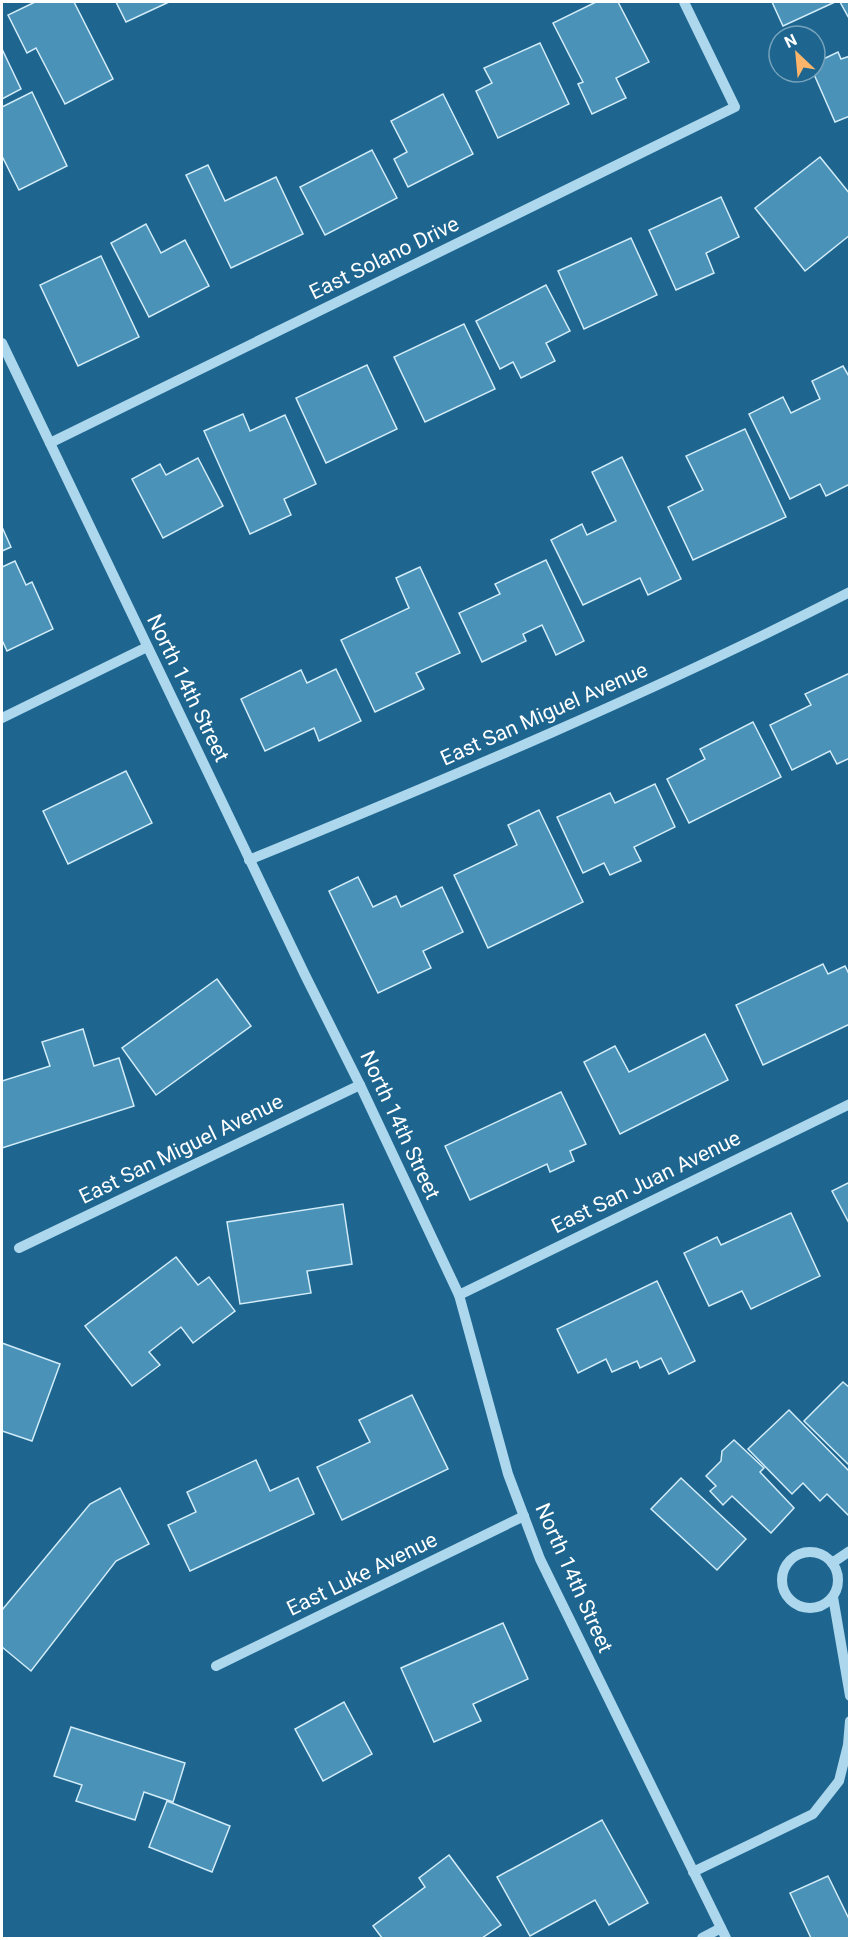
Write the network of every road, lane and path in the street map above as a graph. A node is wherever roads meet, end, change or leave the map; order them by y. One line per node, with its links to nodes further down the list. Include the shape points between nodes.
1 (684, 2): 3 (street, East Solano Drive, via 735,107)
2 (2, 343): 3 (street, North 14th Street)
3 (50, 443): 5 (street, North 14th Street)
4 (849, 592): 7 (street, East San Miguel Avenue, via 561,729)
5 (147, 647): 6 (street); 7 (street, North 14th Street)
6 (2, 718)
7 (249, 860): 8 (street, North 14th Street)
8 (360, 1085): 10 (street, East San Miguel Avenue); 11 (street, North 14th Street)
9 (849, 1104): 11 (street, East San Juan Avenue)
10 (19, 1248)
11 (459, 1296): 12 (street, North 14th Street, via 508,1474)
12 (524, 1516): 16 (street, East Luke Avenue); 19 (street, North 14th Street, via 540,1559)
13 (849, 1551): 14 (street)
14 (832, 1563): 15 (street, via 838,1580); 15 (street, via 817,1553 798,1555 785,1568 783,1586 786,1595 800,1606 818,1607)
15 (833, 1597): 17 (street)
16 (216, 1666)
17 (849, 1696)
18 (849, 1721): 19 (street, via 839,1782 813,1814)
19 (693, 1872): 20 (street, North 14th Street)
20 (724, 1933): 21 (street)
21 (702, 1938)

